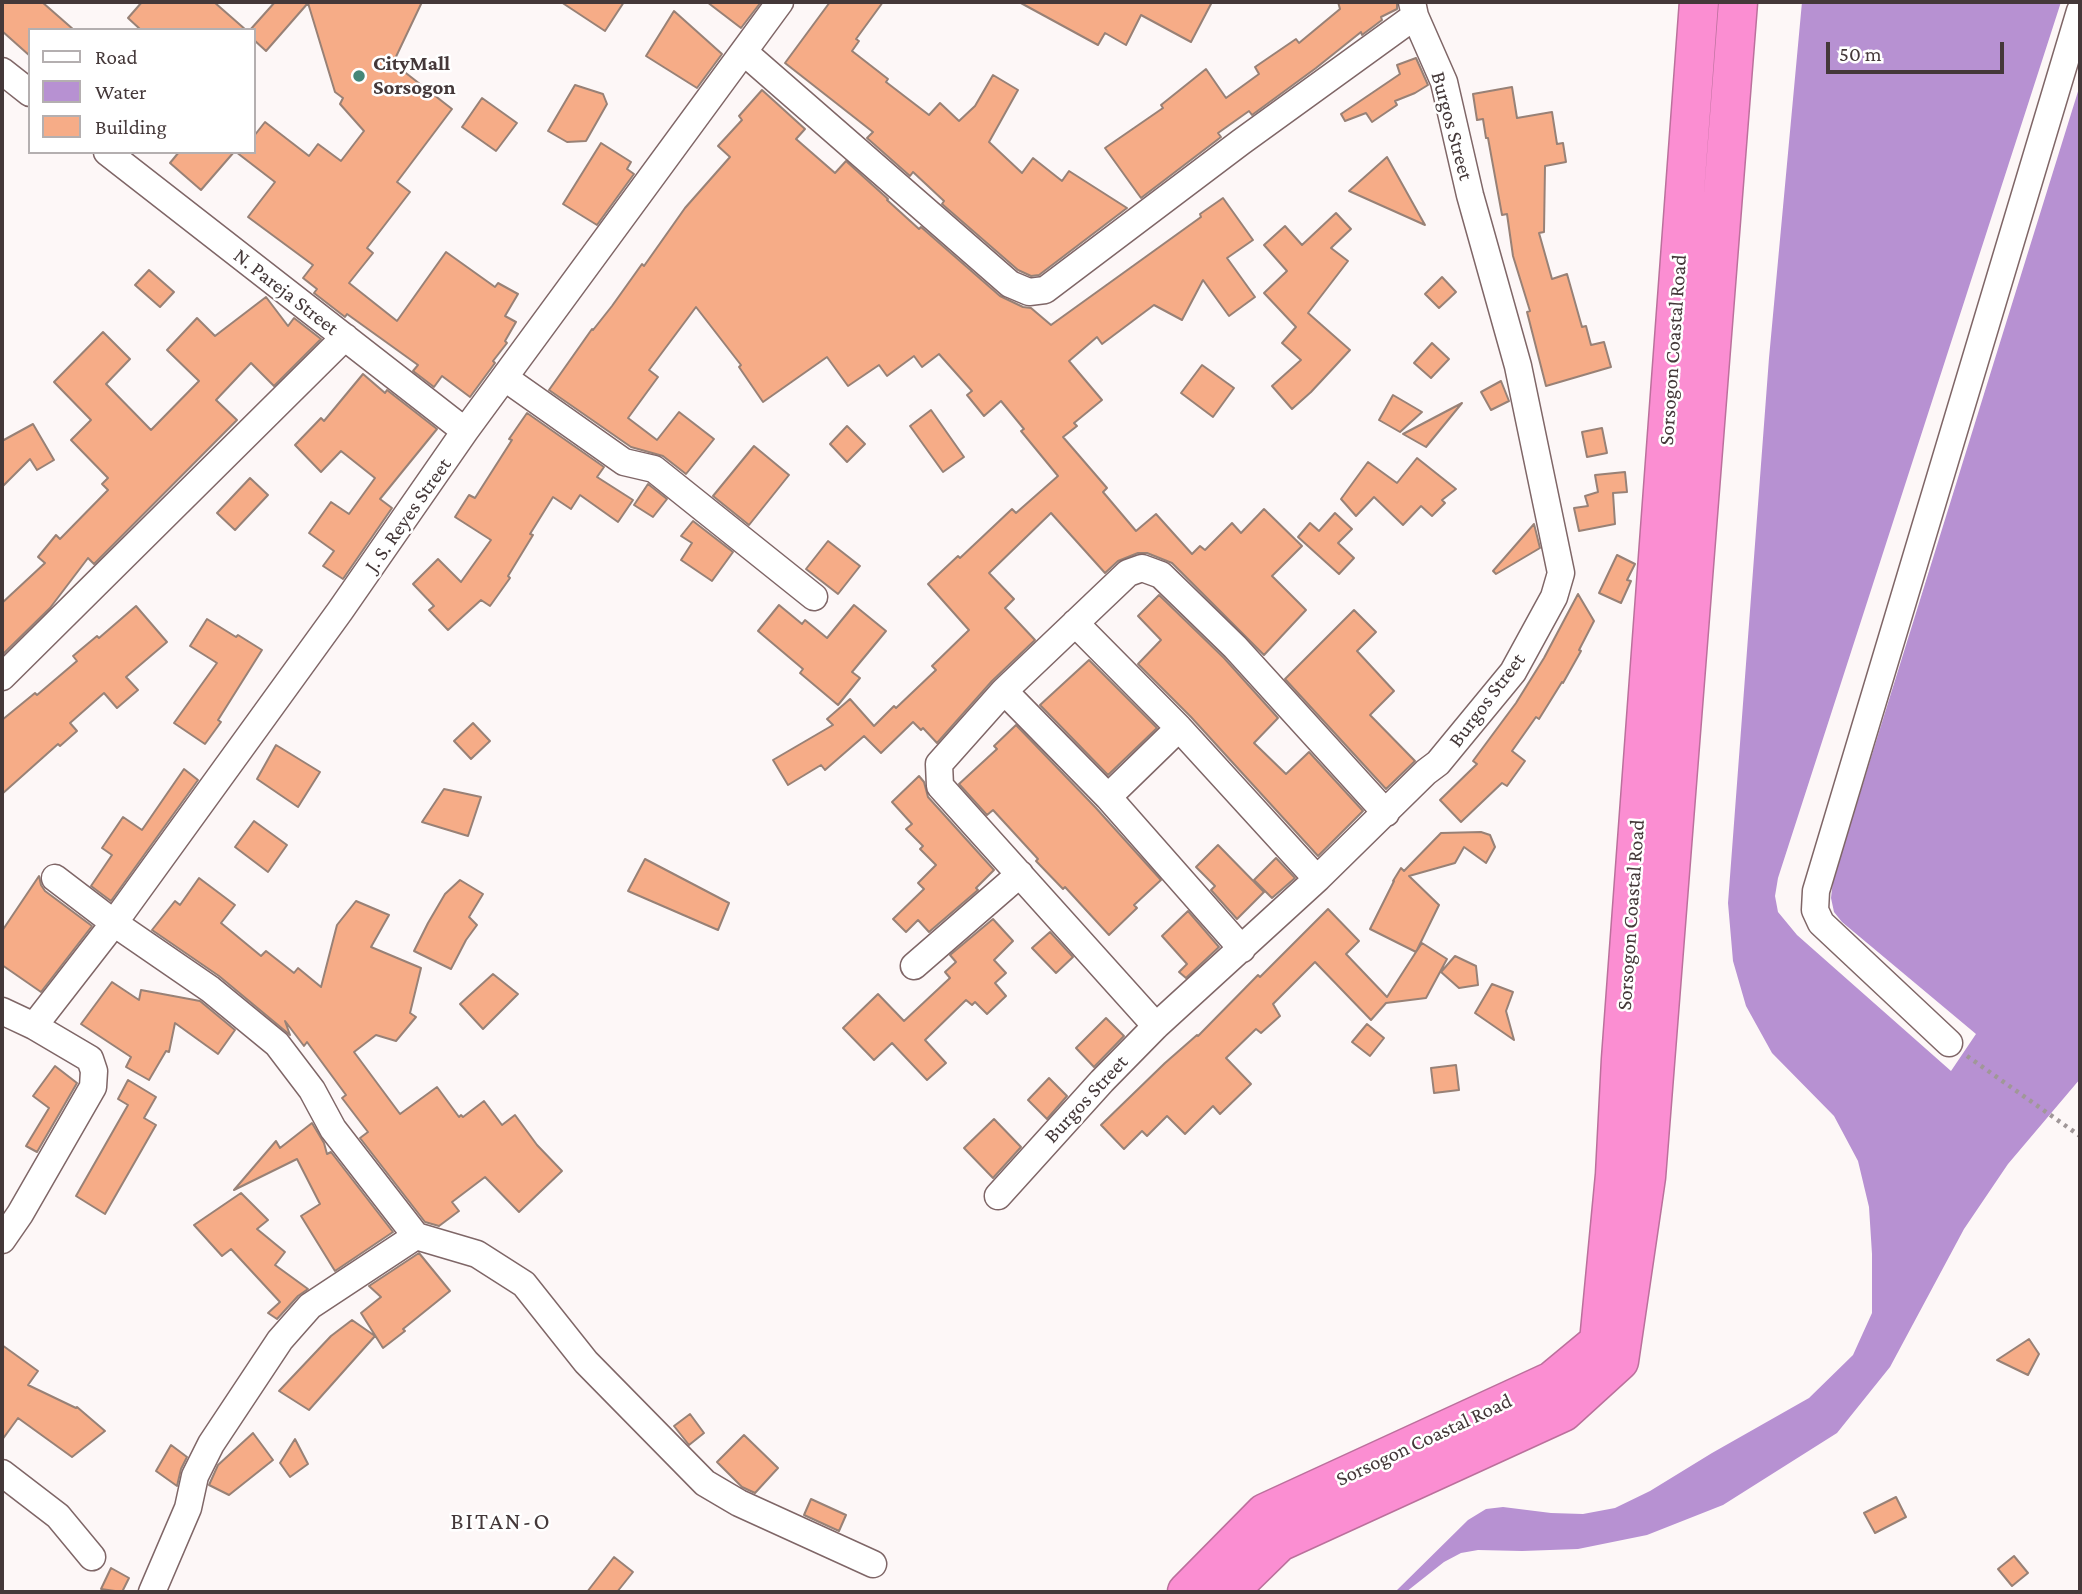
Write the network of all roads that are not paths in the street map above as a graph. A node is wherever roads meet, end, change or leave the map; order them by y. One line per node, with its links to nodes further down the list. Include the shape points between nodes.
1 (780, 2): 6 (street, J. S. Reyes Street)
2 (1699, 2): 37 (highway, Sorsogon Coastal Road, via 1615,1175 1599,1342 1552,1381 1265,1513)
3 (1738, 2): 38 (highway, Sorsogon Coastal Road, via 1646,1177 1619,1361 1563,1412 1279,1542)
4 (1413, 9): 6 (street, via 1045,290 1030,292 1010,284); 19 (street, Burgos Street, via 1444,82 1518,366 1561,573 1554,597 1513,672 1438,763)
5 (2080, 11): 29 (street, via 1816,891 1815,910 1821,923)
6 (744, 52): 11 (street, J. S. Reyes Street)
7 (2, 71): 8 (street)
8 (28, 91)
9 (110, 154): 10 (street, N. Pareja Street)
10 (345, 337): 12 (street, N. Pareja Street); 15 (street)
11 (505, 378): 12 (street, J. S. Reyes Street); 13 (street, via 624,462 654,470)
12 (465, 431): 23 (street, J. S. Reyes Street)
13 (814, 597)
14 (1075, 623): 16 (street); 17 (street); 19 (street, via 1128,573 1142,568 1161,575 1235,647)
15 (2, 677)
16 (1004, 691): 18 (street); 20 (street, via 939,764 940,786)
17 (1179, 728): 18 (street); 22 (street)
18 (1108, 797): 24 (street)
19 (1386, 813): 22 (street, Burgos Street)
20 (1020, 874): 25 (street); 28 (street)
21 (55, 878): 23 (street)
22 (1317, 879): 24 (street, Burgos Street)
23 (114, 923): 27 (street, J. S. Reyes Street); 31 (street, via 210,989 277,1044 312,1090 333,1129)
24 (1242, 949): 28 (street, Burgos Street)
25 (914, 966)
26 (2, 1011): 27 (street)
27 (34, 1026): 32 (street, via 90,1059 93,1087)
28 (1156, 1026): 30 (street, Burgos Street)
29 (1949, 1043)
30 (998, 1196)
31 (416, 1236): 35 (street, via 477,1254 524,1284 586,1362 705,1483); 36 (street, via 310,1306 281,1340 211,1444)
32 (2, 1240)
33 (2, 1473): 34 (street, via 58,1516)
34 (92, 1557)
35 (873, 1564)
36 (152, 1592)
37 (1187, 1592)
38 (1228, 1592)

